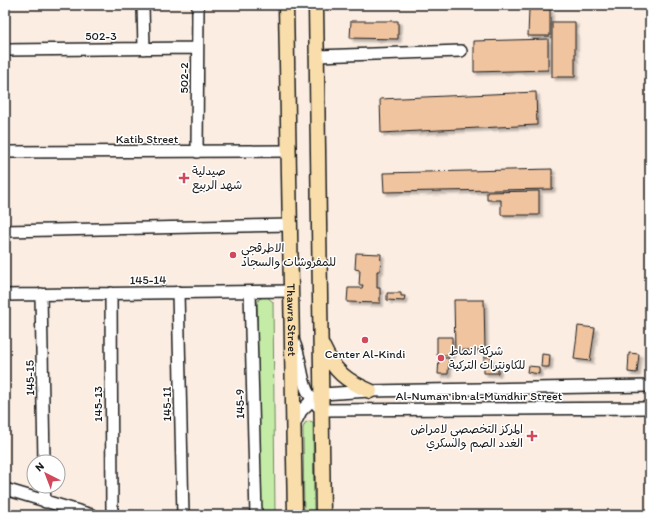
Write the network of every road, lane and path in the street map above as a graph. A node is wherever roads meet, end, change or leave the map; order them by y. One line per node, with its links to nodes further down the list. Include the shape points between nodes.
1 (143, 5): 6 (street)
2 (198, 5): 5 (street, 502-2)
3 (286, 5): 10 (main road, Thawra Street)
4 (316, 5): 9 (main road)
5 (197, 48): 6 (street, 502-3); 12 (street, 502-2)
6 (144, 49): 7 (street, 502-3)
7 (5, 50)
8 (461, 50): 9 (street)
9 (317, 56): 22 (main road)
10 (289, 151): 12 (street, Katib Street); 13 (main road, Thawra Street)
11 (5, 152): 12 (street, Katib Street)
12 (197, 152)
13 (290, 224): 14 (street); 15 (main road, Thawra Street)
14 (5, 231)
15 (292, 291): 17 (street, 145-14); 21 (main road, Thawra Street)
16 (178, 292): 17 (street, 145-14); 18 (street, 145-14); 35 (street, 145-11)
17 (250, 292): 36 (street, 145-9)
18 (111, 293): 19 (street, 145-14); 34 (street, 145-13)
19 (41, 294): 20 (street, 145-14); 29 (street, 145-15)
20 (5, 295)
21 (293, 338): 25 (street, via 304,385); 28 (main road, Thawra Street)
22 (321, 344): 24 (main road, via 340,374); 25 (main road)
23 (650, 386): 24 (street, Al-Numan ibn al-Mundhir Street)
24 (370, 391): 25 (street, Al-Numan ibn al-Mundhir Street)
25 (317, 397): 27 (main road); 28 (street, via 301,411)
26 (650, 408): 27 (street, Al-Numan ibn al-Mundhir Street)
27 (322, 410): 38 (main road)
28 (293, 427): 37 (main road, Thawra Street)
29 (44, 454)
30 (5, 489): 32 (street)
31 (44, 494): 32 (street)
32 (45, 502): 33 (street)
33 (92, 515)
34 (112, 515)
35 (183, 515)
36 (256, 515)
37 (295, 515)
38 (323, 515)

